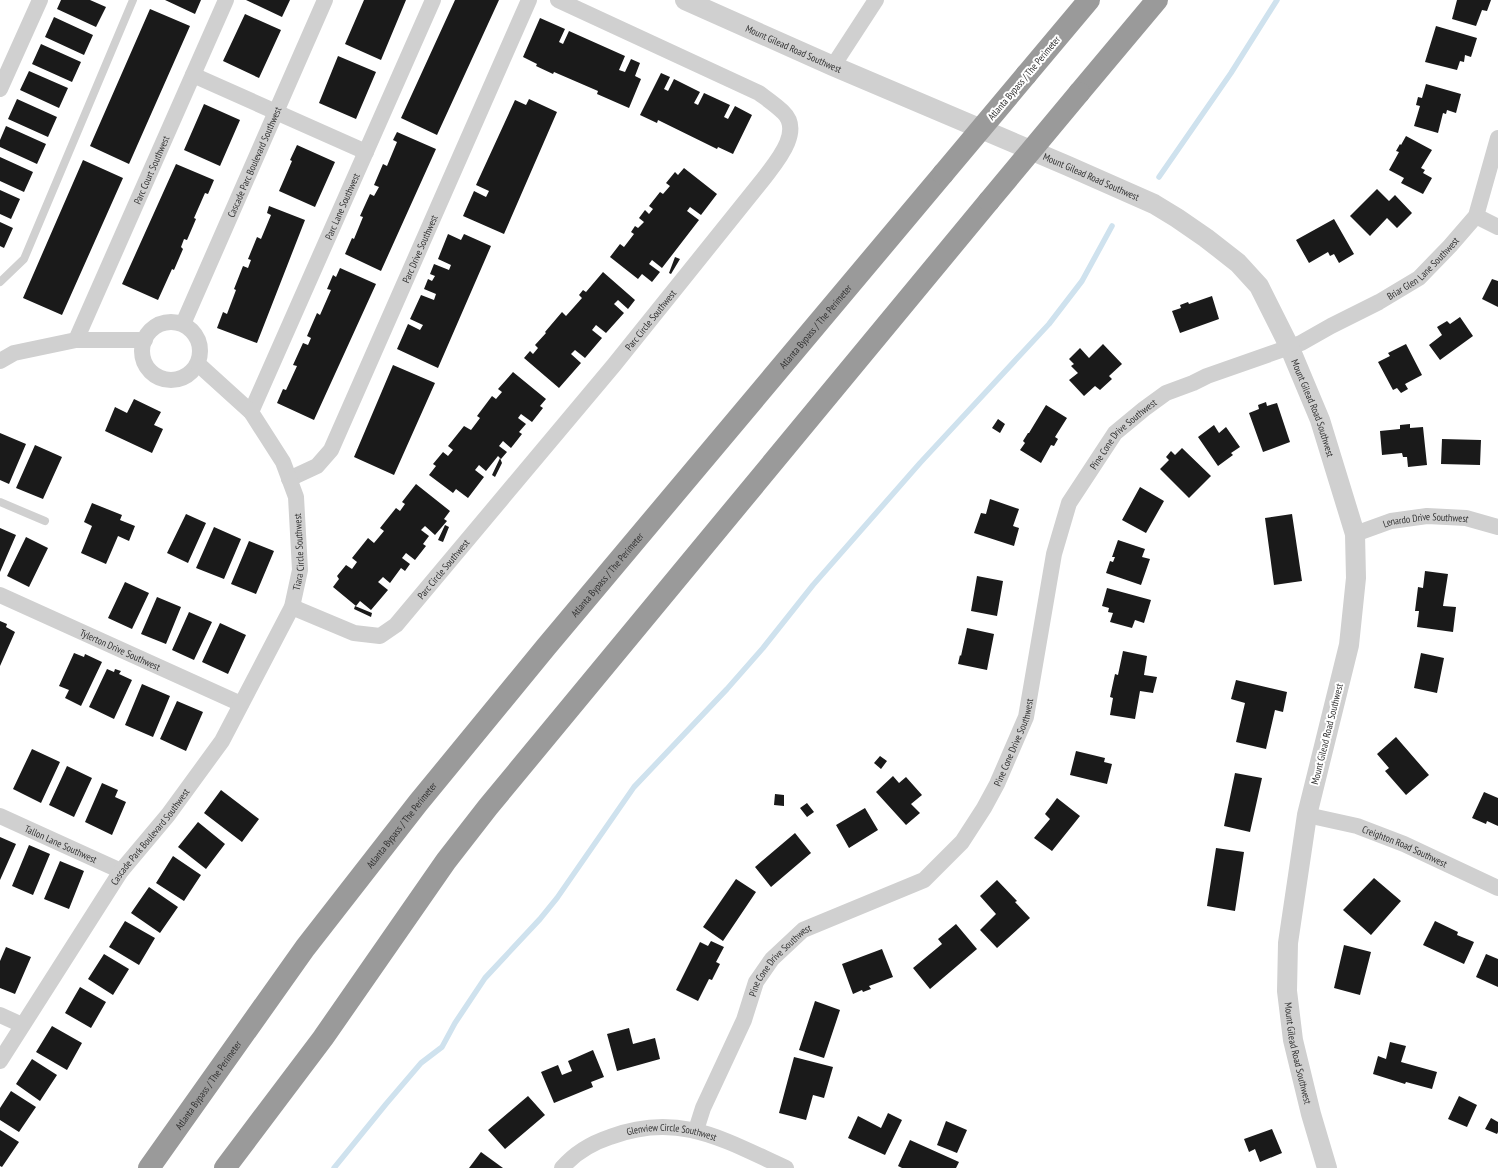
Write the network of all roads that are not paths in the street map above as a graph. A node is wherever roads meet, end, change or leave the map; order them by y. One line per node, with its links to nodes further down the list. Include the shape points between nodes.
1 (40, 0): 12 (street)
2 (133, 0): 21 (lane, via 24,259)
3 (226, 0): 14 (street, Parc Court Southwest)
4 (325, 0): 16 (street, Cascade Parc Boulevard Southwest)
5 (434, 0): 18 (street, Parc Lane Southwest)
6 (528, 0): 29 (street, Parc Drive Southwest, via 330,450 317,466)
7 (558, 0): 35 (street, Parc Circle Southwest, via 759,93 784,113 790,123 789,139 783,153 614,365 396,625 380,636 354,633)
8 (685, 0): 13 (street, Mount Gilead Road Southwest)
9 (876, 0): 13 (street)
10 (1089, 0): 45 (highway, Atlanta Bypass / The Perimeter, bridge, via 418,803 305,948)
11 (1157, 0): 46 (highway, bridge, via 488,807 446,861 323,1038)
12 (5, 66): 15 (street)
13 (833, 66): 25 (street, Mount Gilead Road Southwest, via 1082,172 1154,204 1177,218 1238,263 1259,286)
14 (193, 75): 16 (street); 23 (street, Parc Court Southwest)
15 (0, 89)
16 (276, 113): 18 (street); 22 (street, Cascade Parc Boulevard Southwest)
17 (1498, 138): 19 (street, Briar Glen Lane Southwest)
18 (366, 152): 28 (street, Parc Lane Southwest)
19 (1476, 216): 20 (street); 25 (street, Briar Glen Lane Southwest, via 1419,278 1374,305 1301,343)
20 (1498, 227)
21 (0, 282)
22 (183, 324): 24 (street, via 160,324); 27 (street, via 196,334 200,356)
23 (76, 340): 24 (street); 26 (street, via 14,353)
24 (145, 340): 27 (street, via 143,353 147,366 159,377 166,380 180,379 187,376)
25 (1289, 346): 33 (street, Mount Gilead Road Southwest, via 1320,420); 44 (street, Pine Cone Drive Southwest, via 1166,393 1115,433 1069,503 1054,554 1026,717 984,808 962,842 924,880 804,930 772,959 756,982 744,1020 703,1108)
26 (0, 361)
27 (198, 364): 28 (street, Tiara Circle Southwest)
28 (251, 412): 29 (street, Tiara Circle Southwest, via 283,462)
29 (289, 479): 35 (street, Tiara Circle Southwest, via 296,497 300,570)
30 (0, 502): 31 (lane)
31 (45, 521)
32 (1498, 527): 33 (street, Lenardo Drive Southwest, via 1466,518 1427,516 1391,522)
33 (1355, 534): 37 (street, Mount Gilead Road Southwest, via 1356,578 1349,644)
34 (0, 595): 36 (street, Tylerton Drive Southwest)
35 (292, 607): 36 (street, Cascade Park Boulevard Southwest)
36 (241, 704): 39 (street, Cascade Park Boulevard Southwest, via 222,741 168,815)
37 (1306, 815): 40 (street, Creighton Road Southwest, via 1356,826 1404,844); 49 (street, Mount Gilead Road Southwest, via 1288,943 1287,991 1293,1040 1310,1114)
38 (0, 816): 39 (street, Tallon Lane Southwest)
39 (121, 871): 42 (street, Cascade Park Boulevard Southwest)
40 (1498, 888)
41 (0, 1015): 42 (street)
42 (22, 1025): 43 (street, Cascade Park Boulevard Southwest)
43 (0, 1061)
44 (696, 1130): 47 (street, Glenview Circle Southwest, via 663,1126 628,1130 596,1142); 48 (street, Glenview Circle Southwest)
45 (149, 1168)
46 (225, 1168)
47 (562, 1168)
48 (786, 1168)
49 (1327, 1168)

